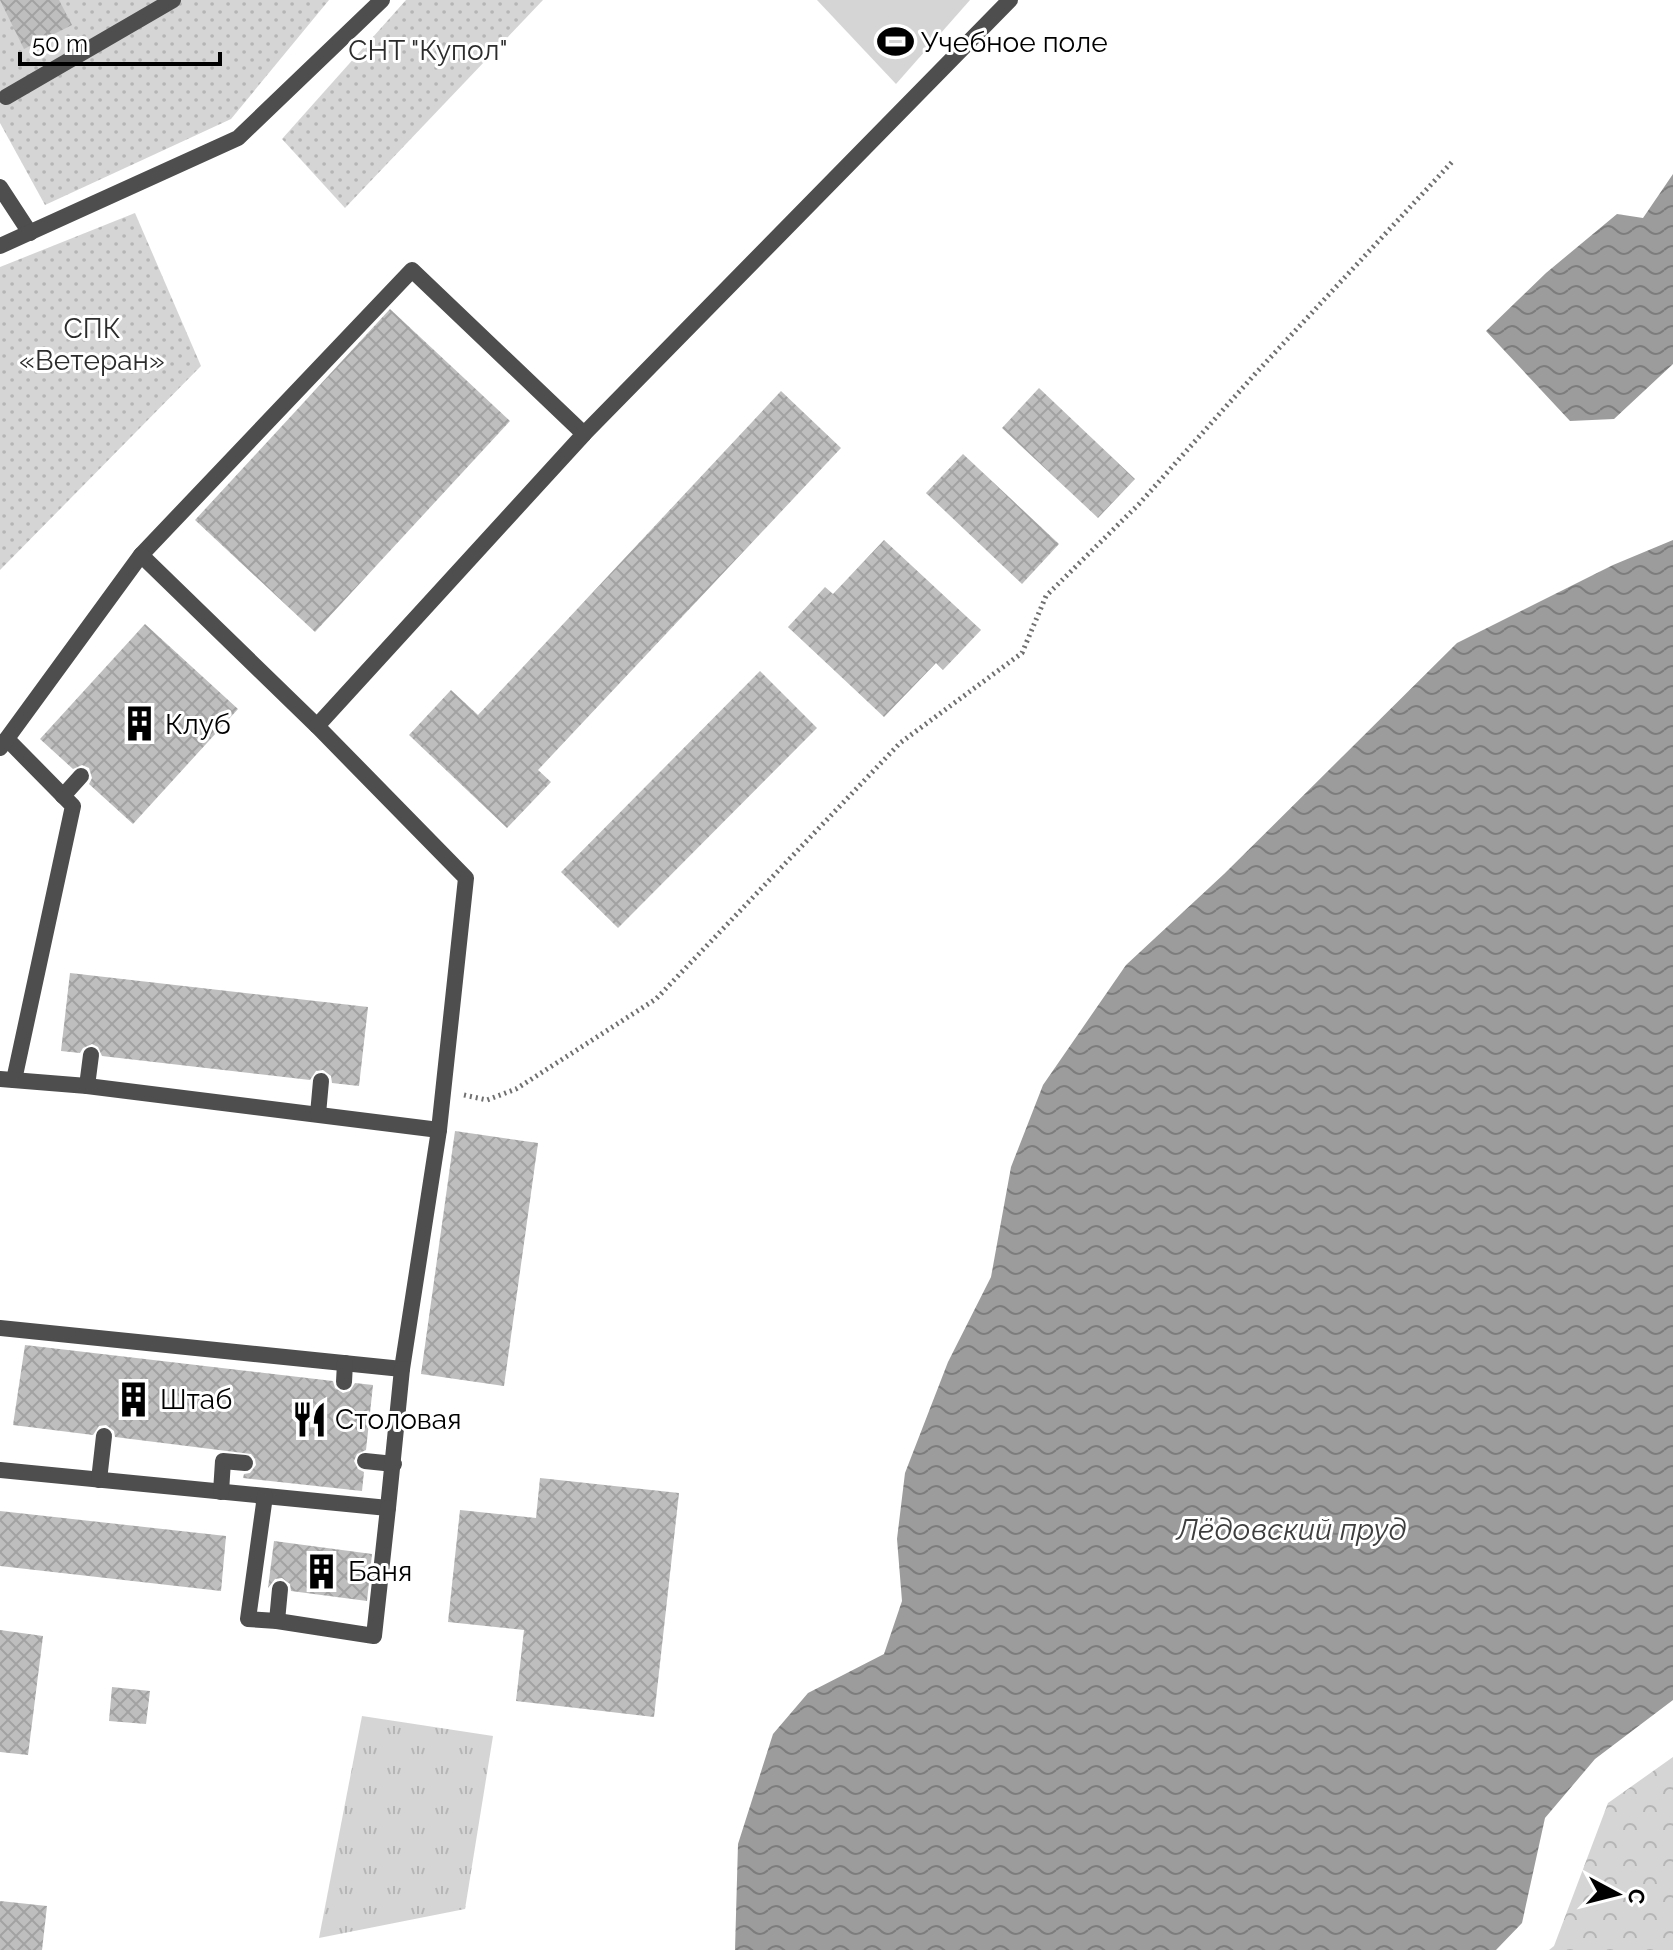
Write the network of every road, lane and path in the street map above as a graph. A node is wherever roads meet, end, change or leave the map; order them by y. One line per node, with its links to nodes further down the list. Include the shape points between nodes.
1 (173, 0): 4 (street)
2 (382, 0): 7 (street, via 238,138)
3 (1010, 0): 9 (street)
4 (6, 97)
5 (1452, 162): 19 (path, via 1139,504 1046,596 1022,653 900,743 656,999 516,1089 487,1100)
6 (0, 187): 7 (street)
7 (30, 233): 8 (street)
8 (0, 246)
9 (584, 434): 10 (street, via 412,270); 11 (street)
10 (141, 555): 11 (street); 12 (street)
11 (317, 726): 19 (street, via 466,878)
12 (4, 744): 14 (street)
13 (81, 776): 14 (street)
14 (63, 796): 16 (street, via 73,806)
15 (91, 1055): 18 (street)
16 (7, 1080): 18 (street)
17 (321, 1081): 20 (street)
18 (87, 1086): 20 (street)
19 (443, 1091): 21 (street)
20 (318, 1114): 21 (street)
21 (439, 1130): 24 (street)
22 (0, 1328): 23 (street)
23 (345, 1363): 24 (street); 25 (street)
24 (402, 1369): 29 (street)
25 (344, 1382)
26 (104, 1436): 31 (street)
27 (365, 1461): 29 (street)
28 (245, 1463): 32 (street, via 223,1461)
29 (394, 1464): 34 (street)
30 (0, 1470): 31 (street)
31 (99, 1480): 32 (street)
32 (221, 1492): 33 (street)
33 (265, 1496): 34 (street); 36 (street, via 248,1619)
34 (388, 1508): 36 (street, via 374,1636)
35 (280, 1589): 36 (street)
36 (277, 1621)

